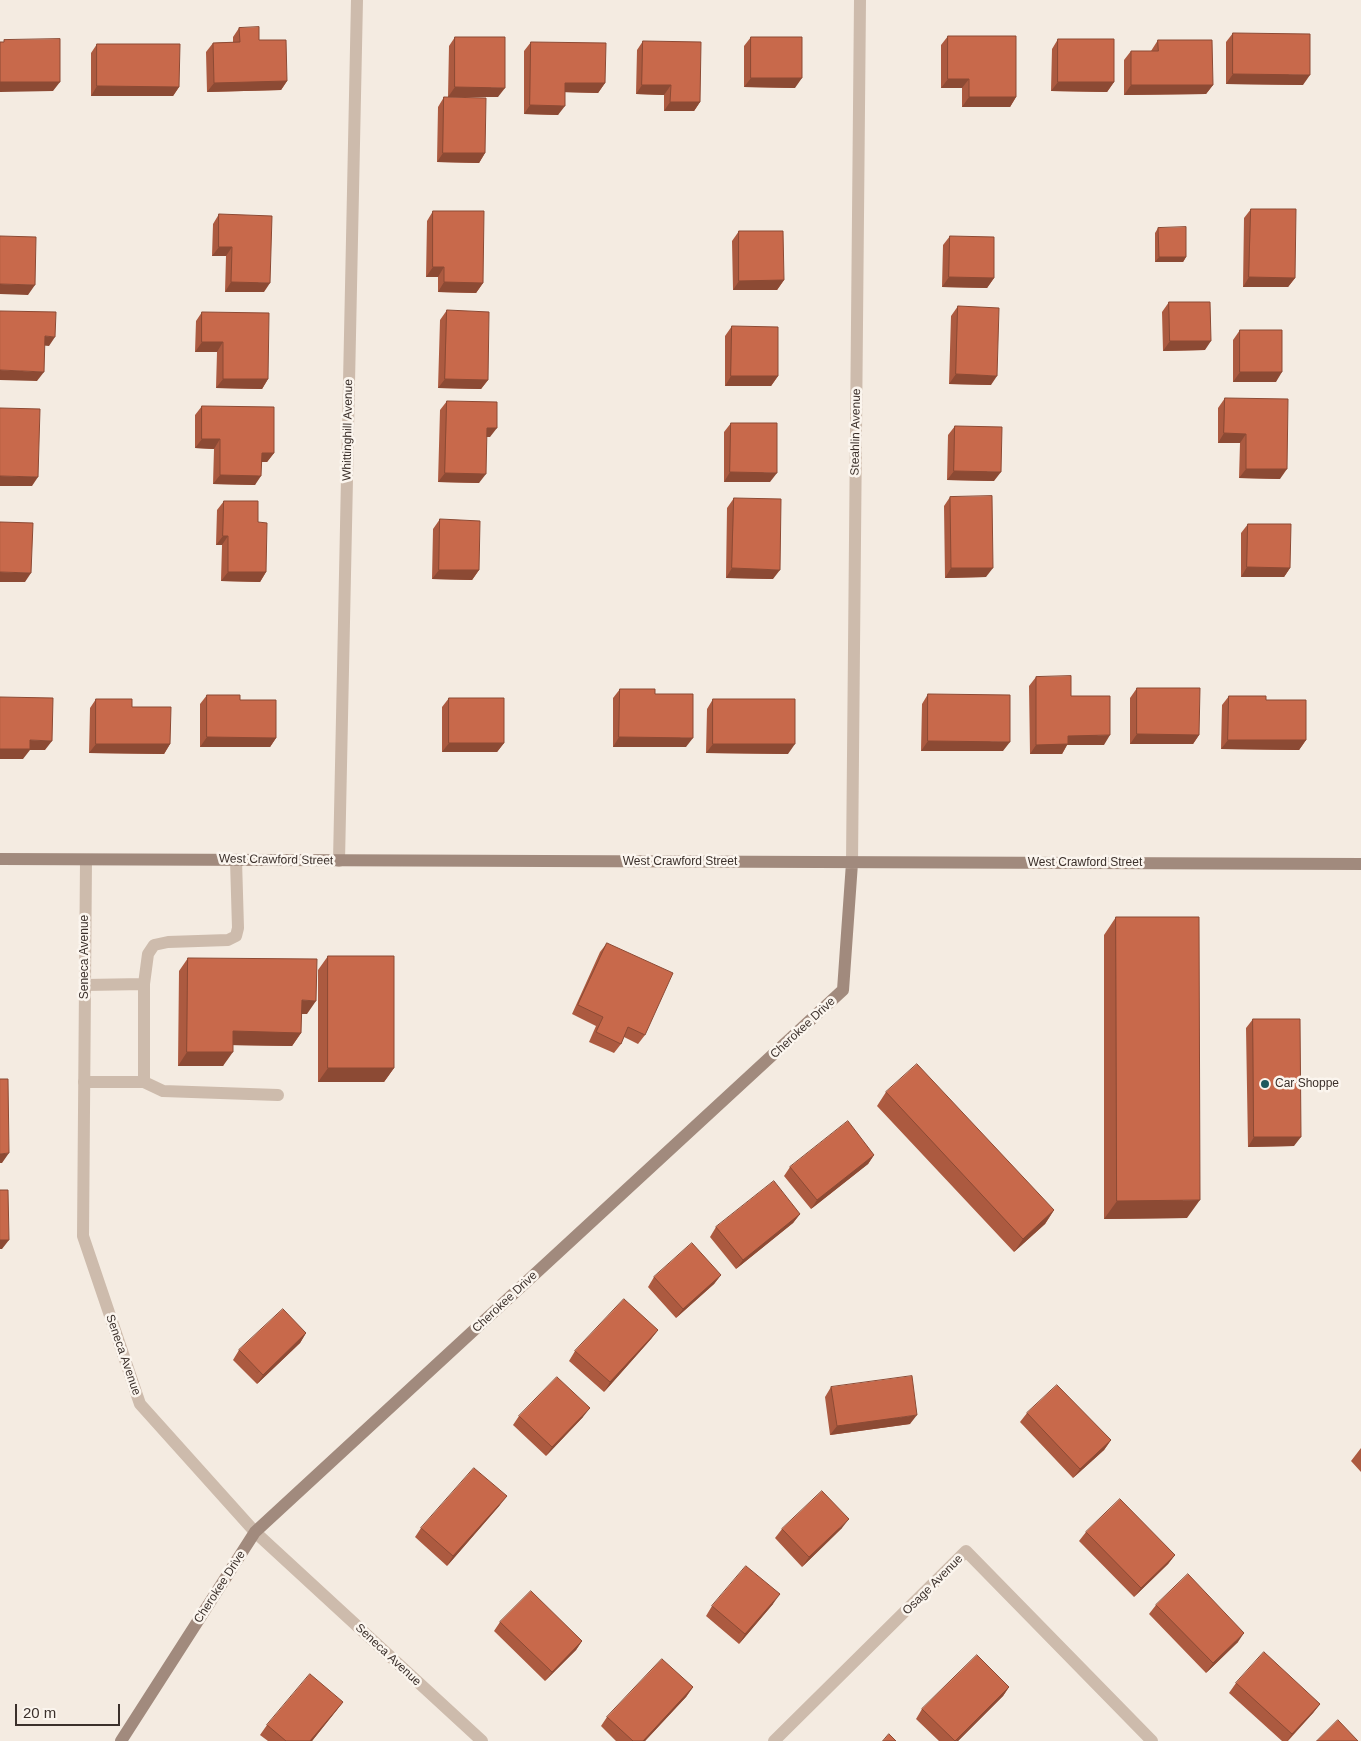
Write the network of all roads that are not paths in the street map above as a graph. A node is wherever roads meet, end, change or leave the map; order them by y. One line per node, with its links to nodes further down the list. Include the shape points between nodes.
1 (357, 0): 6 (street, Whittinghill Avenue)
2 (860, 0): 7 (street, Steahlin Avenue)
3 (0, 859): 4 (main road, West Crawford Street)
4 (86, 860): 5 (main road, West Crawford Street); 10 (street, Seneca Avenue)
5 (236, 860): 6 (main road, West Crawford Street); 9 (street, via 236,936 228,940 154,944 148,954)
6 (339, 861): 7 (main road, West Crawford Street)
7 (852, 863): 8 (main road, West Crawford Street); 14 (main road, Cherokee Drive, via 844,990)
8 (1361, 864)
9 (144, 984): 10 (street); 12 (street)
10 (85, 985): 11 (street, Seneca Avenue)
11 (84, 1082): 12 (street); 14 (street, Seneca Avenue, via 82,1236 140,1404)
12 (144, 1082): 13 (street, via 163,1091)
13 (278, 1095)
14 (255, 1532): 15 (main road, Cherokee Drive); 16 (street, Seneca Avenue)
15 (121, 1741)
16 (482, 1741)
17 (774, 1741): 18 (street, Osage Avenue, via 966,1551)
18 (1152, 1741)

